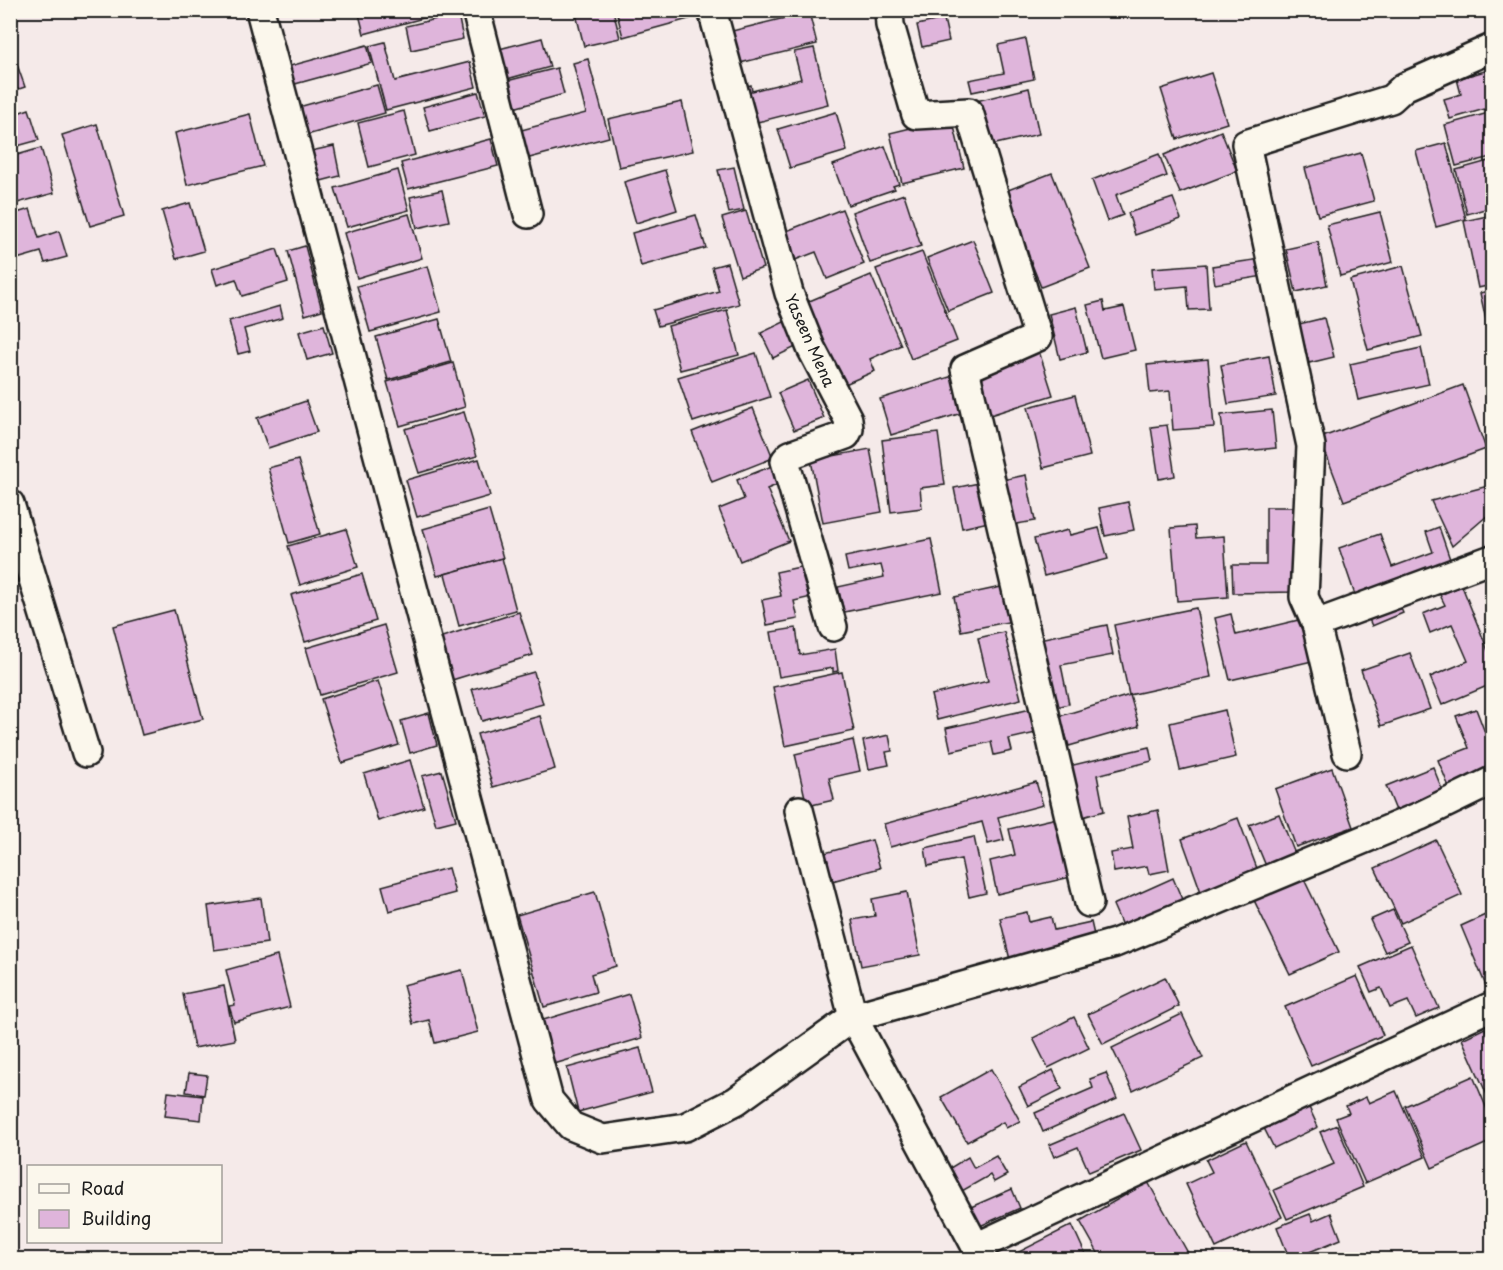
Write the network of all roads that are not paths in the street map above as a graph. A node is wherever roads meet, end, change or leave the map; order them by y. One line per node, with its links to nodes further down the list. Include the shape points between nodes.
1 (260, 10): 17 (street, via 549,1100 571,1126 603,1139 685,1128 736,1101)
2 (476, 10): 6 (street)
3 (712, 10): 10 (street, Yaseen Mena, via 789,293 811,348 848,419 846,435 790,455 785,461)
4 (890, 10): 15 (street, via 916,115 969,112 1038,337 965,369)
5 (1492, 48): 9 (street, via 1404,87 1391,99 1246,144 1311,446 1304,597)
6 (528, 214)
7 (10, 504): 11 (street)
8 (1492, 559): 9 (street)
9 (1316, 624): 12 (street)
10 (833, 627)
11 (86, 753)
12 (1347, 753)
13 (1492, 781): 17 (street, via 1420,816 1115,943)
14 (799, 810): 17 (street)
15 (1089, 903)
16 (1492, 1006): 18 (street)
17 (853, 1017): 18 (street)
18 (980, 1253)

